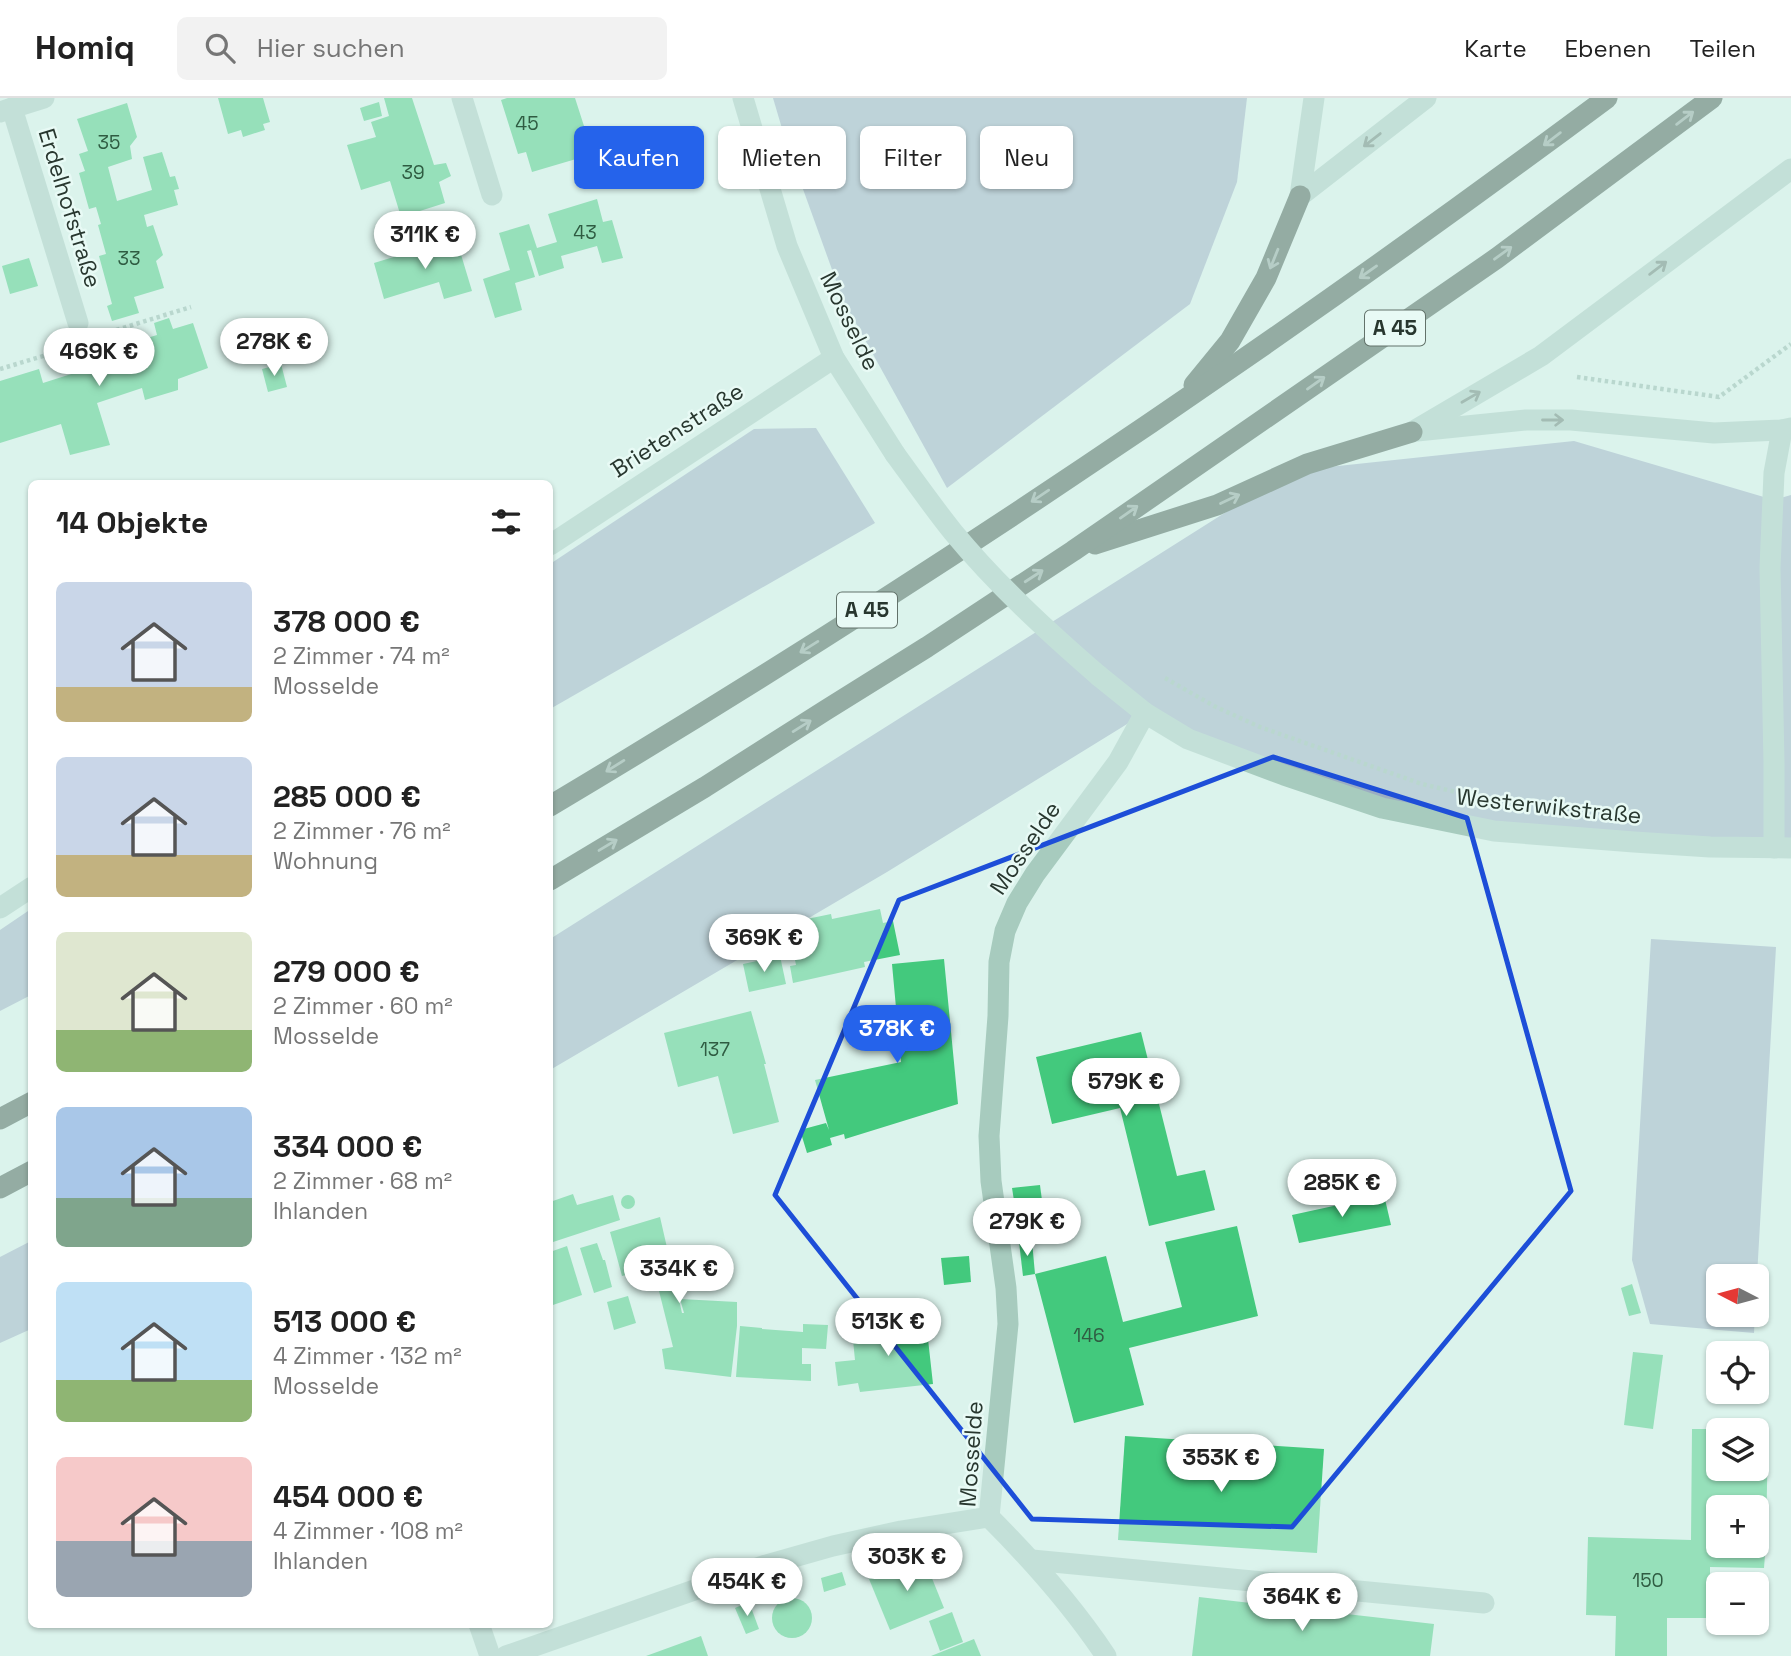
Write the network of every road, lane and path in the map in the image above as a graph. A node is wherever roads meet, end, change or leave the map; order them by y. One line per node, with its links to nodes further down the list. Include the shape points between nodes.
1 (44, 98): 8 (street, Erdelhofstraße)
2 (462, 98): 10 (street)
3 (743, 98): 15 (street, Mosselde, via 787,246)
4 (1314, 98): 11 (street)
5 (1426, 98): 11 (street, one-way to 11)
6 (1607, 98): 18 (highway, A 45, one-way to 18, via 1465,204)
7 (1712, 98): 22 (highway, A 45, one-way to 7, via 1497,258)
8 (6, 110): 13 (street, Erdelhofstraße)
9 (1791, 169): 20 (street, one-way to 9, via 1541,356)
10 (492, 195)
11 (1300, 196): 18 (highway, one-way to 18, via 1266,278 1230,341)
12 (191, 307): 13 (path)
13 (80, 332): 16 (path, via 50,354)
14 (1791, 344): 17 (path, via 1719,397)
15 (834, 358): 21 (street, Brietenstraße); 24 (street, Mosselde, bridge, via 895,454 954,533 1044,628)
16 (0, 369)
17 (1577, 377)
18 (1178, 403): 27 (highway, A 45, one-way to 27, via 843,626)
19 (1787, 429): 20 (street, one-way to 19, via 1526,421 1714,433); 28 (street, via 1774,473 1770,568)
20 (1412, 432): 22 (highway, one-way to 20, via 1217,505 1307,464)
21 (553, 543)
22 (1073, 551): 29 (highway, A 45, one-way to 22, via 927,647)
23 (1165, 678): 26 (path, via 1260,727 1422,784)
24 (1145, 713): 25 (street, Mosselde); 36 (street, Mosselde, via 1118,762 1035,874 1005,931 999,962 989,1136 1008,1324)
25 (1188, 739): 28 (street, Westerwikstraße, via 1382,808 1494,831)
26 (1482, 799)
27 (553, 804)
28 (1782, 848)
29 (553, 878)
30 (28, 890): 31 (street)
31 (0, 908)
32 (28, 1104): 33 (highway)
33 (0, 1119)
34 (28, 1173): 35 (highway)
35 (0, 1188)
36 (989, 1517): 37 (street, Mosselde); 41 (street, via 901,1531 765,1565)
37 (1032, 1560): 38 (street); 42 (street, Mosselde)
38 (1484, 1603)
39 (480, 1628): 40 (street)
40 (490, 1656)
41 (506, 1656)
42 (1106, 1656)

